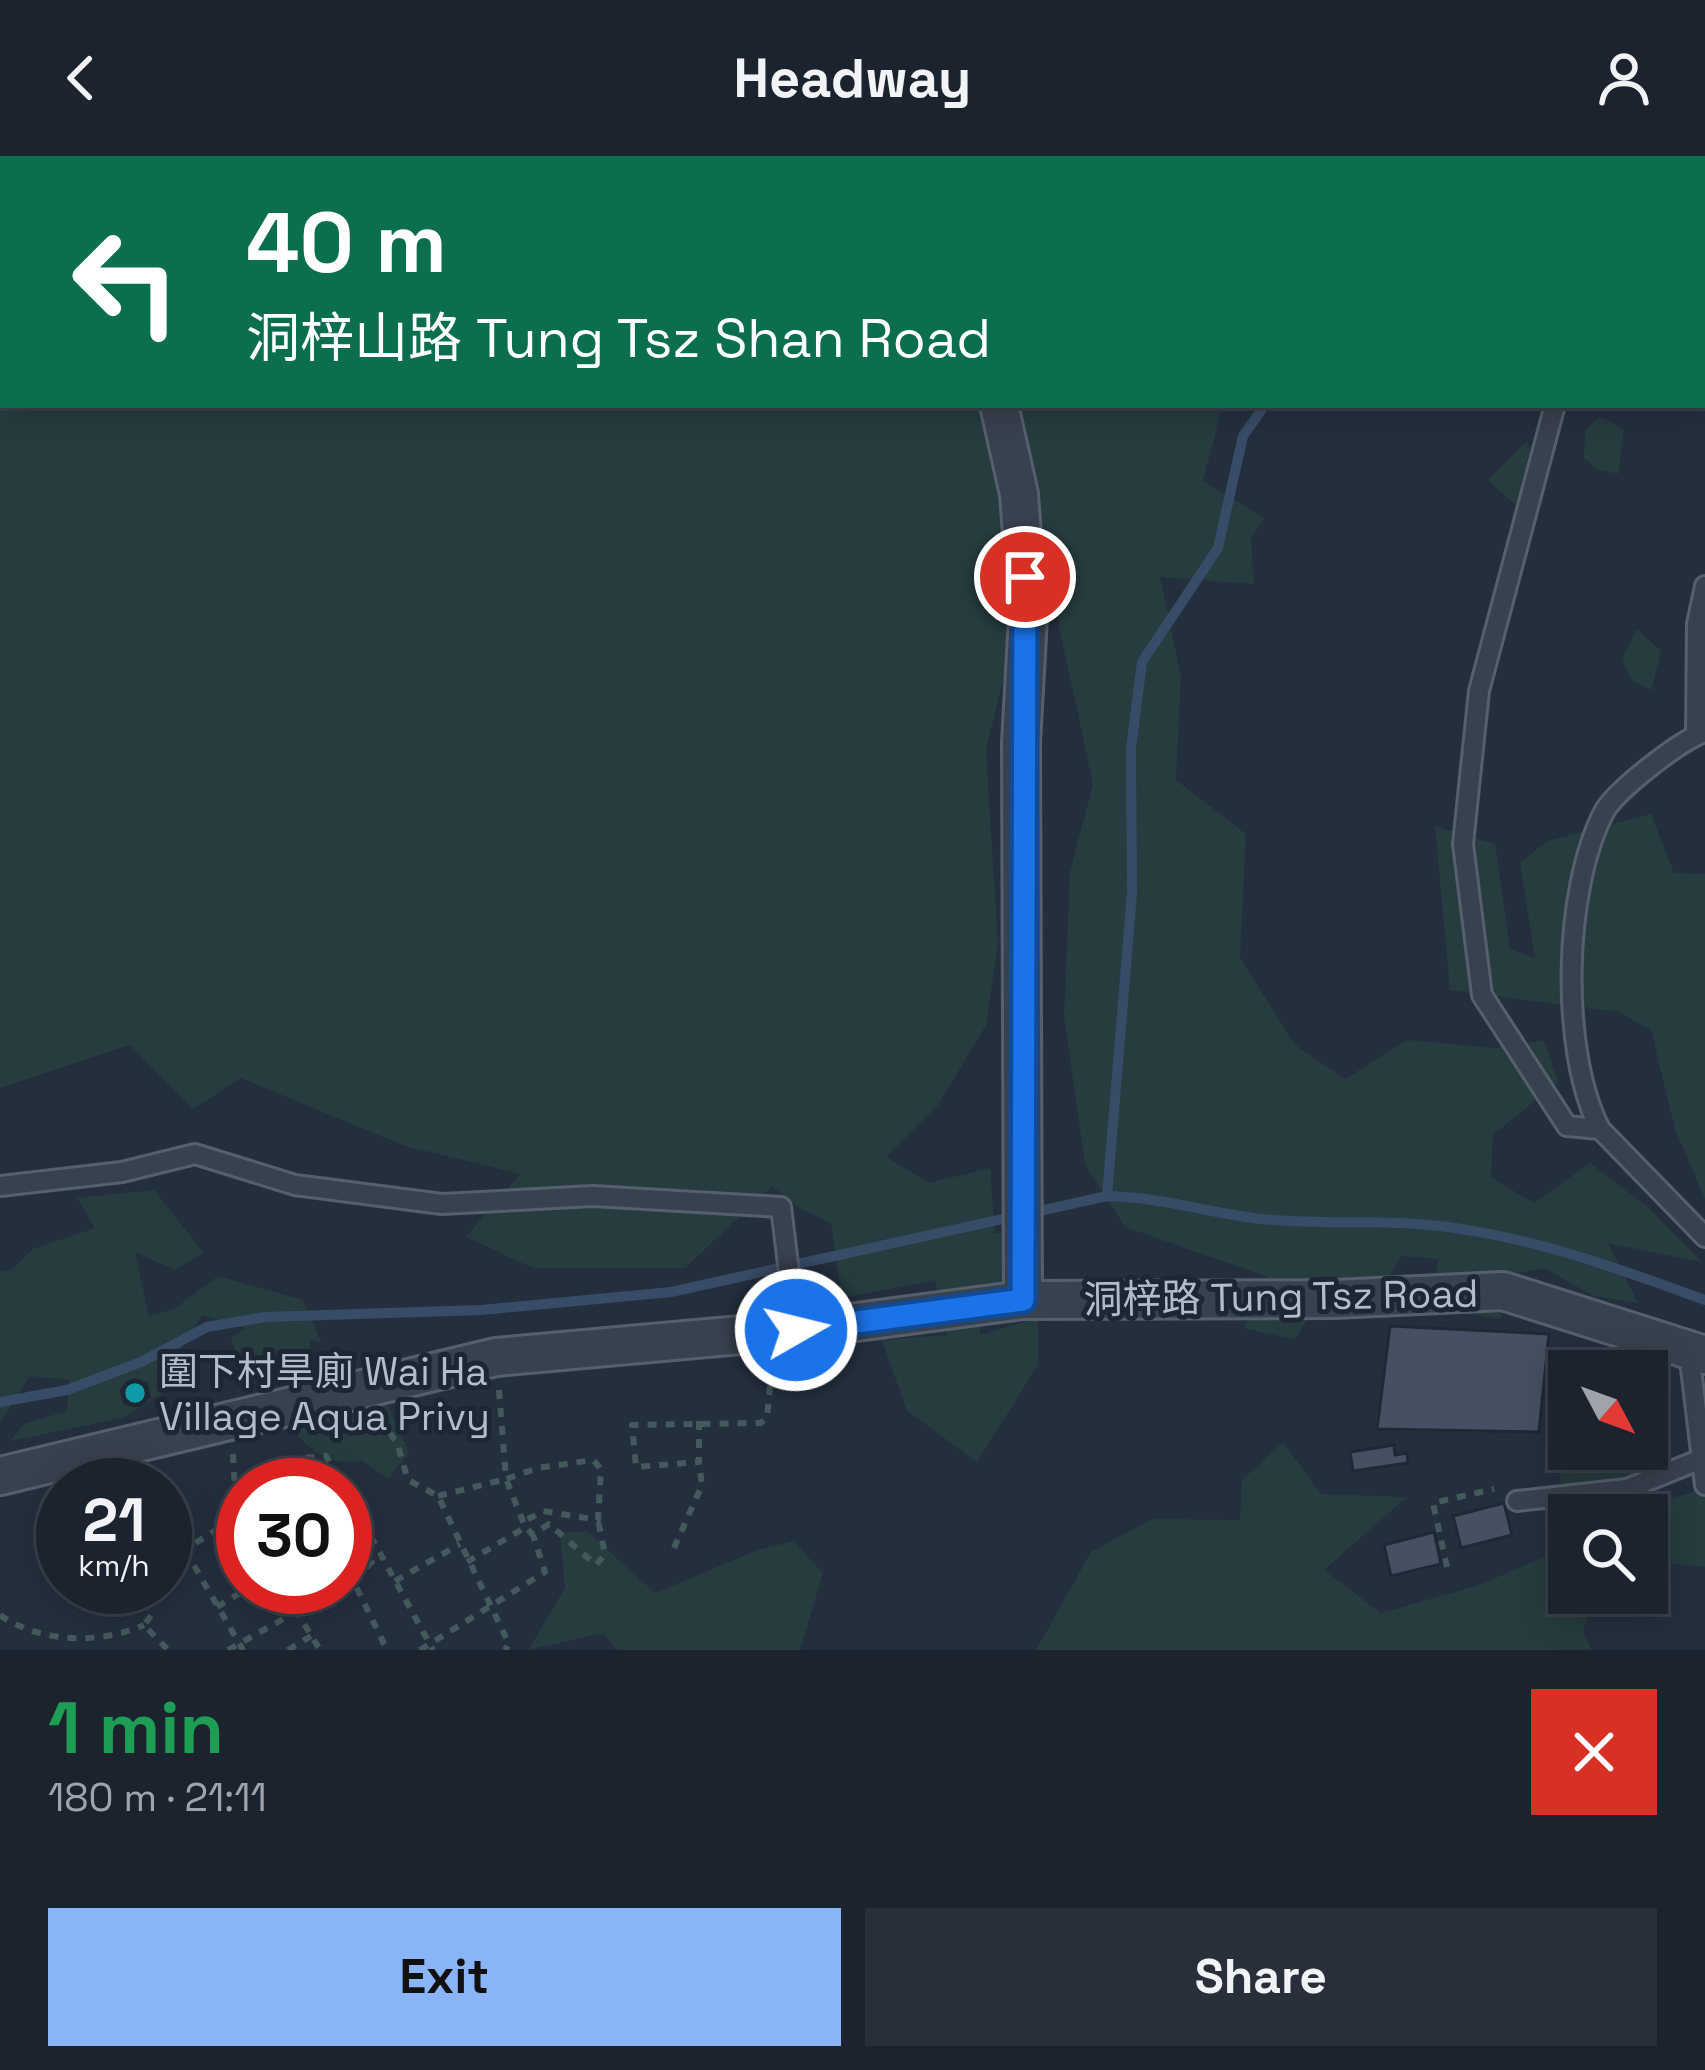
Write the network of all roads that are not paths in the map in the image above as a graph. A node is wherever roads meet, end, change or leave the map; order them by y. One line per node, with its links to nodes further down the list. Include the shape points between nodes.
1 (1000, 408): 8 (street, via 1018,494 1028,618 1021,742)
2 (1555, 408): 5 (lane, via 1479,691 1463,844 1482,995 1567,1126)
3 (1705, 586): 4 (lane, via 1697,624)
4 (1700, 734): 5 (lane, via 1605,810 1587,870 1569,981 1576,1058)
5 (1600, 1129): 7 (lane)
6 (0, 1186): 9 (lane, via 196,1154 295,1185 442,1204 593,1196 781,1207)
7 (1705, 1237)
8 (1023, 1300): 9 (street, 洞梓路 Tung Tsz Road); 10 (street, 洞梓路 Tung Tsz Road, via 1503,1291)
9 (786, 1331): 12 (street, 洞梓路 Tung Tsz Road, via 496,1357)
10 (1697, 1353): 11 (lane)
11 (1699, 1460): 13 (lane); 14 (lane, via 1627,1489)
12 (0, 1476)
13 (1705, 1485)
14 (1517, 1501)

